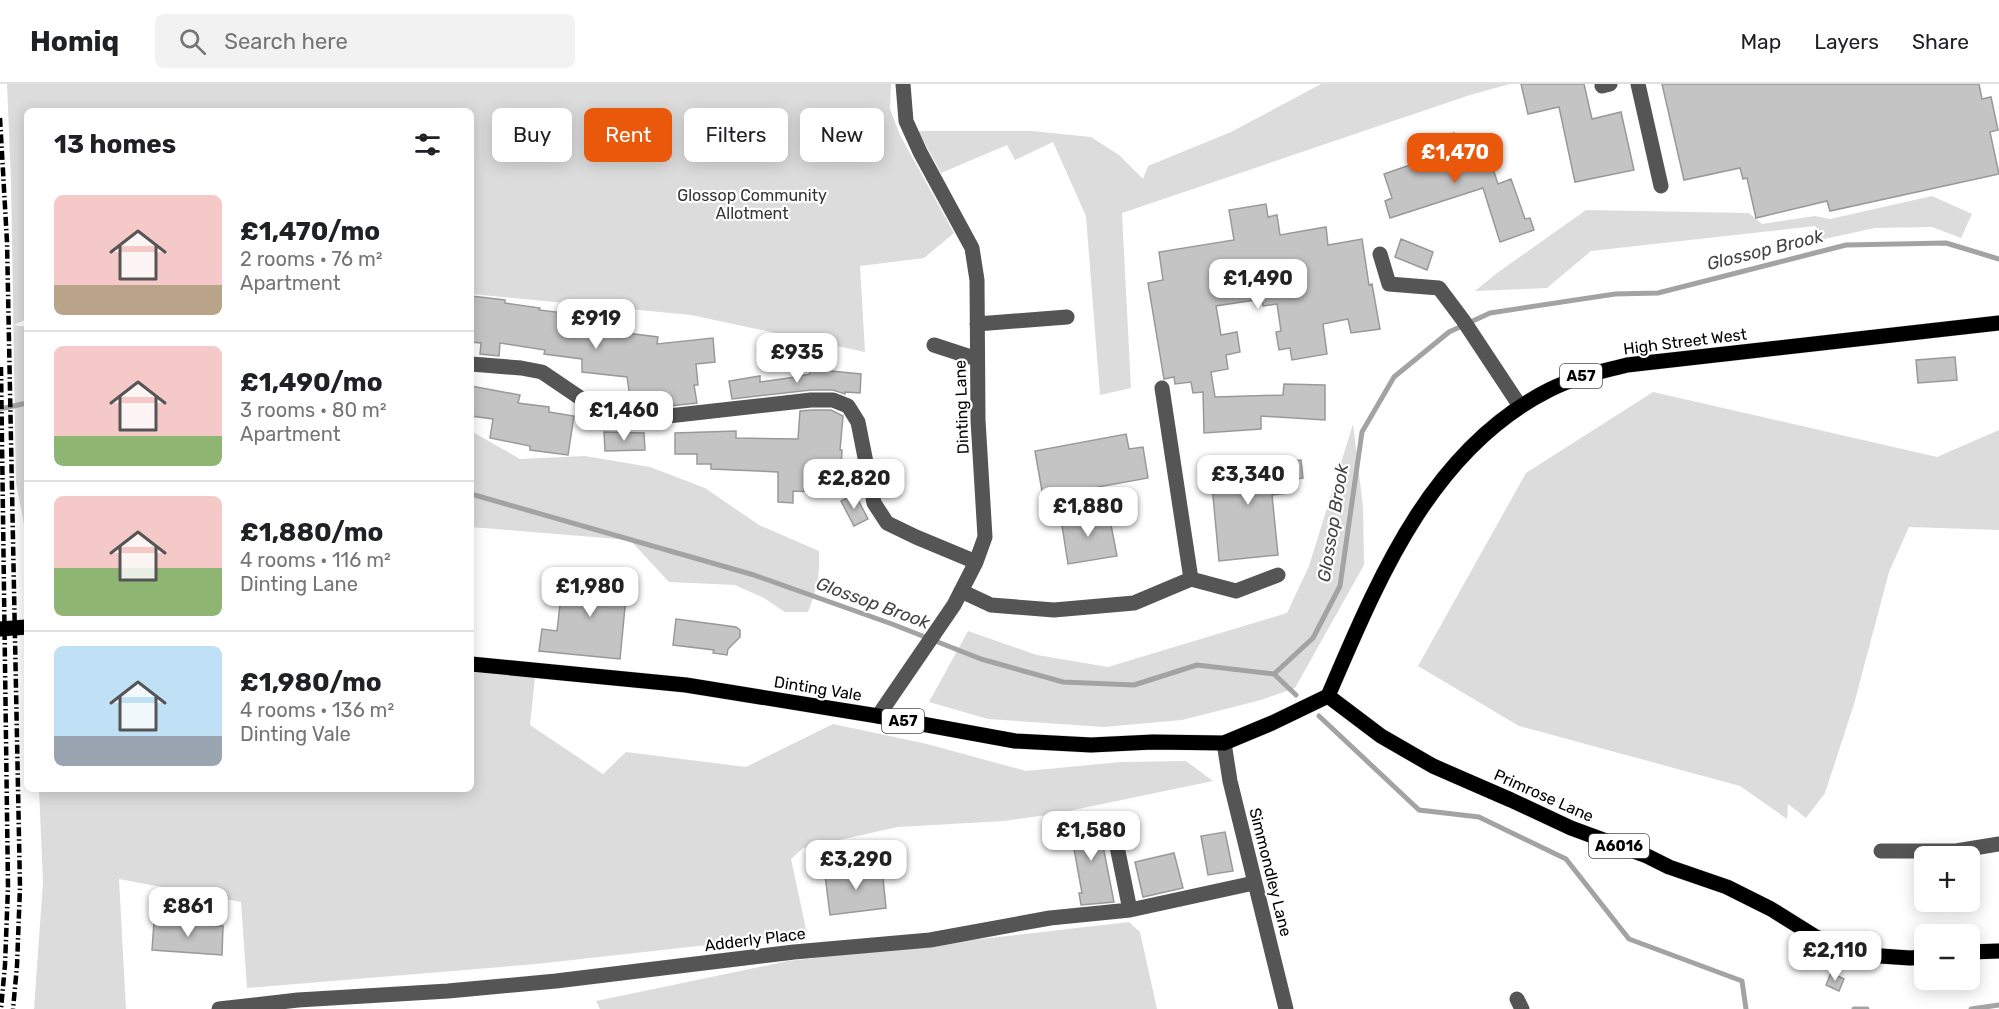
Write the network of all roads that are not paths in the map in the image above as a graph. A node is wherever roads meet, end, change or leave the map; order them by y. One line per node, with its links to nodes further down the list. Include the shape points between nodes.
1 (903, 84): 7 (street, Dinting Lane, via 906,121 972,248)
2 (1638, 84): 3 (street)
3 (1661, 186)
4 (1380, 254): 12 (street, via 1389,284 1439,288)
5 (1067, 317): 7 (street)
6 (1999, 323): 12 (main road, High Street West / A57, via 1627,365 1584,375)
7 (977, 324): 9 (street, Dinting Lane)
8 (934, 345): 9 (street)
9 (977, 359): 13 (street, Dinting Lane, via 985,537)
10 (474, 364): 13 (street, via 542,372 607,416 633,420 833,400 848,406 858,422 874,503 887,523)
11 (1162, 388): 15 (street)
12 (1520, 406): 20 (main road, High Street West / A57, via 1468,448 1420,508)
13 (976, 562): 16 (street, Dinting Lane)
14 (1278, 575): 15 (street, via 1236,591)
15 (1191, 579): 16 (street, via 1134,603 1054,610 991,605)
16 (961, 591): 21 (street, Dinting Lane)
17 (24, 627): 18 (main road)
18 (0, 629)
19 (474, 664): 21 (main road, Dinting Vale / A57, via 686,686)
20 (1328, 696): 22 (main road, Dinting Vale / A57); 30 (main road, Primrose Lane / A6016, via 1381,736 1433,766 1571,828 1727,887 1816,937 1866,955)
21 (878, 716): 22 (main road, Dinting Vale / A57, via 1015,741 1091,746)
22 (1224, 743): 26 (street, Simmondley Lane)
23 (1113, 827): 27 (street)
24 (1999, 844): 25 (street, via 1956,851)
25 (1881, 851)
26 (1254, 883): 27 (street, Adderly Place); 33 (street, Simmondley Lane)
27 (1130, 910): 31 (street, Adderly Place, via 1050,918 930,940 556,981)
28 (1999, 951): 29 (main road)
29 (1980, 952)
30 (1914, 958)
31 (260, 1006): 32 (street, Adderly Place)
32 (219, 1009)
33 (1286, 1009)

